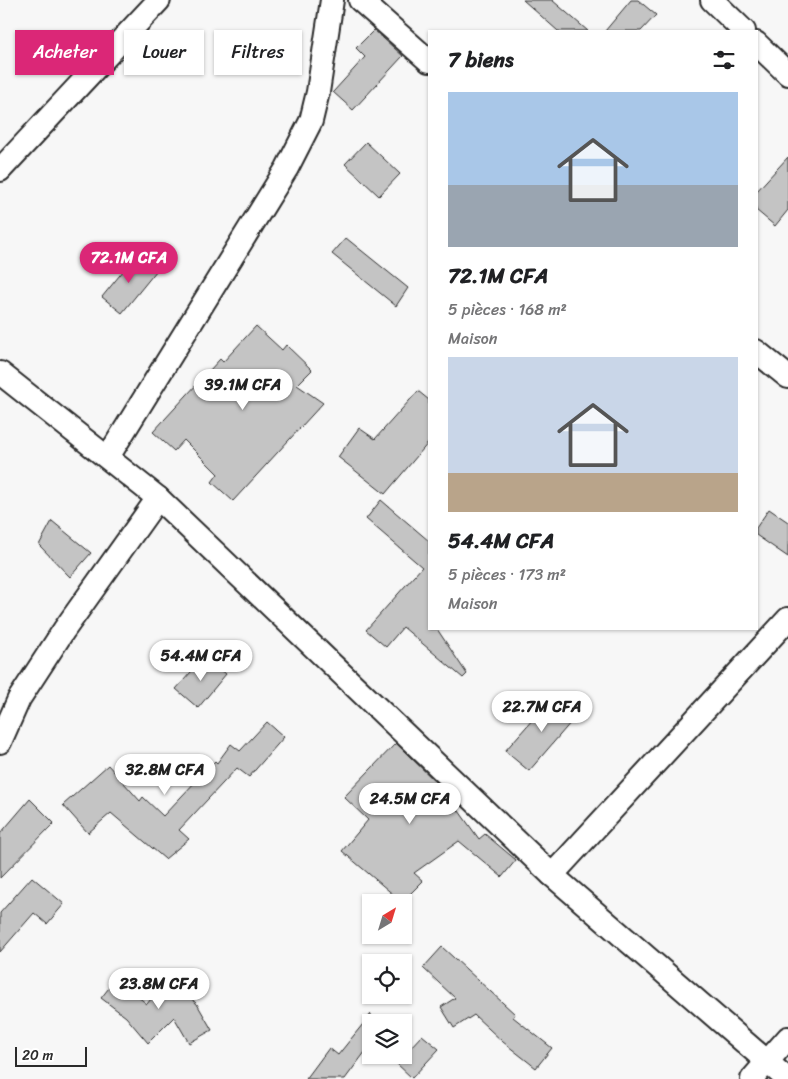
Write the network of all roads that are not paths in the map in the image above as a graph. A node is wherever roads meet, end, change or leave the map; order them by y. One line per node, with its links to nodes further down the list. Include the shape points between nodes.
1 (159, 0): 9 (street)
2 (332, 0): 13 (street, via 311,122 287,168)
3 (360, 0): 7 (street)
4 (712, 0): 5 (street)
5 (743, 30)
6 (758, 45): 8 (street)
7 (428, 60)
8 (788, 74)
9 (0, 170)
10 (758, 352): 12 (street)
11 (0, 373): 13 (street)
12 (788, 377)
13 (108, 457): 14 (street)
14 (158, 498): 16 (street, via 19,699); 17 (street)
15 (788, 619): 17 (street)
16 (0, 742)
17 (552, 875): 19 (street)
18 (788, 1038): 19 (street)
19 (767, 1062): 20 (street); 21 (street)
20 (752, 1079)
21 (787, 1079)

